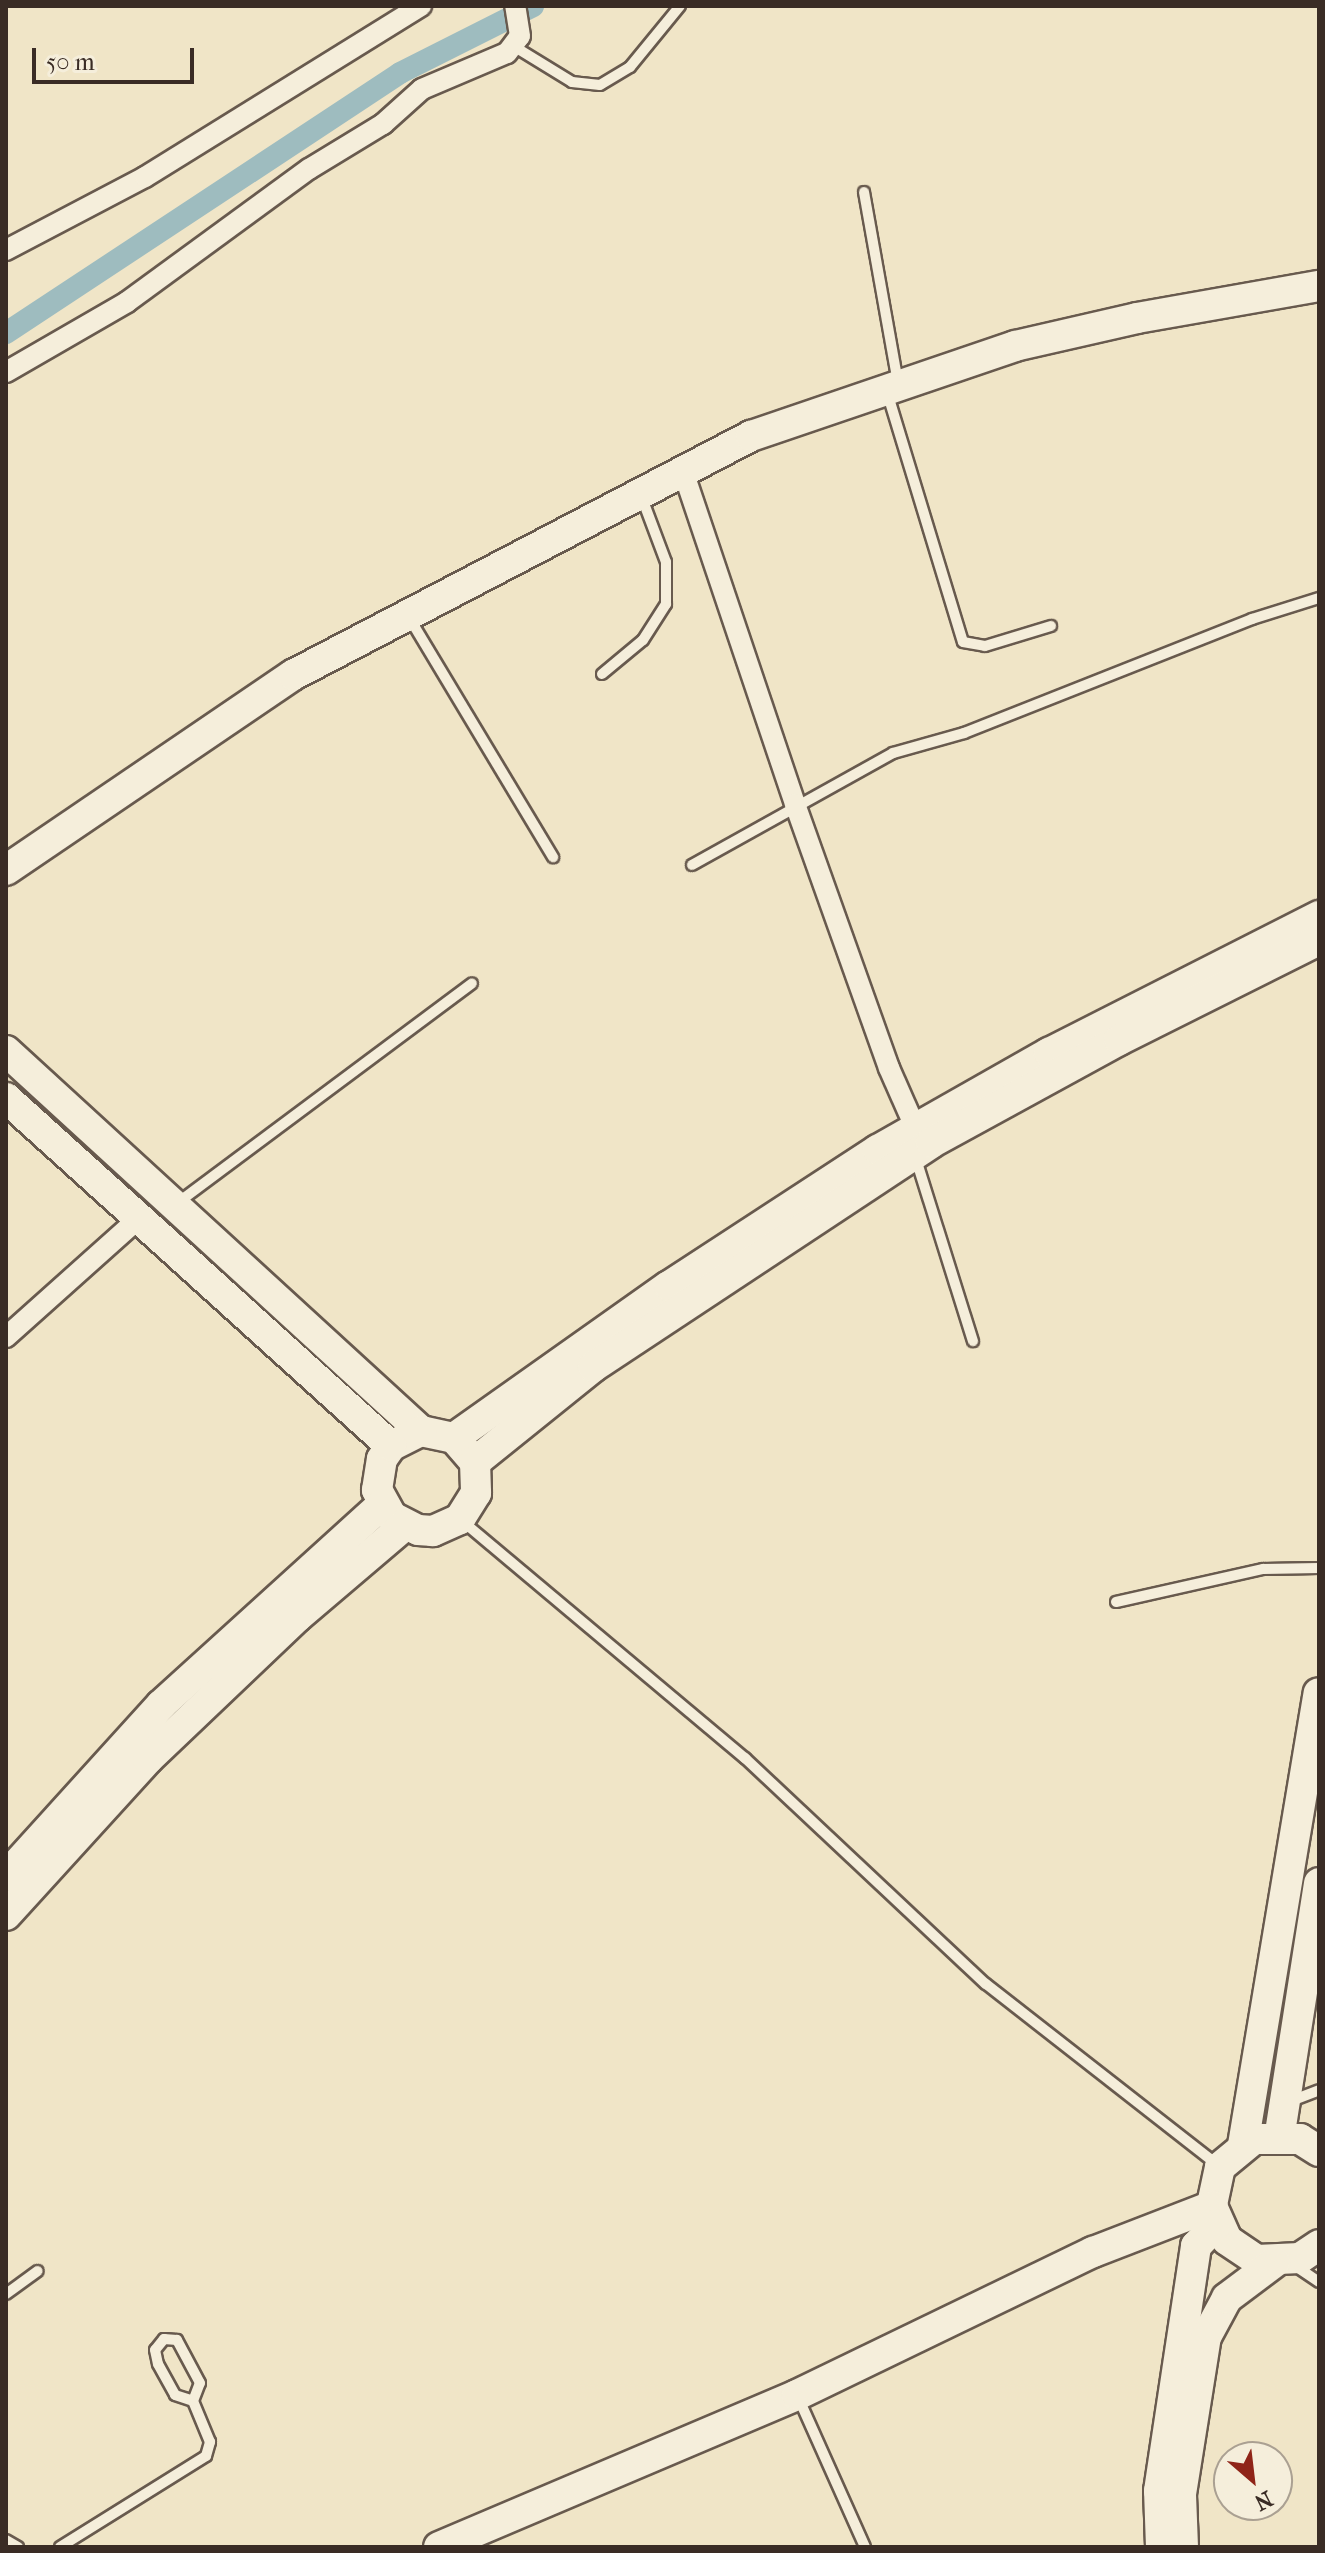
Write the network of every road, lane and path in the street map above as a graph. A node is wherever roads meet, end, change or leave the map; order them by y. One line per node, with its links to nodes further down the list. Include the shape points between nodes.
1 (421, 6): 6 (street, via 145,177)
2 (680, 6): 4 (lane, via 630,67 600,85 572,82)
3 (518, 15): 4 (street)
4 (515, 47): 8 (street, via 422,89 383,124 309,169 127,302)
5 (864, 192): 9 (lane)
6 (6, 250)
7 (1319, 286): 9 (street, via 1015,346)
8 (6, 372)
9 (892, 385): 10 (street, via 751,436); 14 (lane, via 963,642 985,646)
10 (683, 471): 11 (street); 16 (street)
11 (640, 493): 13 (street); 15 (lane, via 666,562 666,604 643,640)
12 (1319, 598): 16 (lane, via 1252,619 964,733 893,753)
13 (406, 612): 17 (lane); 19 (street, via 293,675)
14 (1051, 626)
15 (602, 674)
16 (795, 804): 18 (lane); 25 (street)
17 (553, 857)
18 (692, 865)
19 (6, 870)
20 (1319, 916): 25 (street, via 1049,1053)
21 (1319, 940): 25 (street)
22 (472, 983): 26 (lane)
23 (6, 1051): 26 (street)
24 (6, 1098): 27 (street)
25 (915, 1141): 29 (lane); 31 (street, via 669,1286); 33 (street, via 593,1367)
26 (173, 1207): 30 (street)
27 (138, 1219): 28 (street); 32 (street)
28 (6, 1337)
29 (973, 1341)
30 (421, 1431): 31 (street); 32 (street)
31 (454, 1438): 33 (street)
32 (391, 1446): 34 (street, via 377,1474)
33 (475, 1462): 35 (street, via 476,1493)
34 (383, 1504): 36 (street); 40 (street, via 161,1705)
35 (460, 1519): 36 (street, via 433,1531); 48 (lane, via 745,1758 986,1984)
36 (404, 1526): 42 (street, via 297,1617 148,1759)
37 (1319, 1568): 38 (lane, via 1263,1569)
38 (1116, 1602)
39 (1319, 1693): 46 (street)
40 (6, 1876)
41 (1319, 1883): 44 (street)
42 (6, 1915)
43 (1319, 2090): 44 (lane)
44 (1284, 2104): 45 (street)
45 (1279, 2139): 46 (street, via 1254,2139); 47 (street, via 1300,2139)
46 (1243, 2145): 48 (street)
47 (1319, 2151)
48 (1220, 2167): 49 (street)
49 (1215, 2215): 51 (street, via 1241,2252); 55 (street, via 1093,2252); 63 (street, via 1196,2246 1159,2491)
50 (1319, 2245): 51 (street)
51 (1281, 2261): 53 (lane); 64 (street, via 1227,2298 1206,2337 1181,2494)
52 (38, 2271): 54 (lane)
53 (1319, 2282)
54 (9, 2288)
55 (797, 2395): 58 (street); 62 (lane)
56 (193, 2401): 56 (lane, via 200,2383 177,2340 164,2339 155,2350 158,2364 175,2395); 60 (lane, via 210,2442 206,2456)
57 (6, 2540): 59 (lane)
58 (475, 2540): 61 (street)
59 (18, 2547)
60 (60, 2547)
61 (439, 2547)
62 (865, 2547)
63 (1161, 2547)
64 (1183, 2547)

